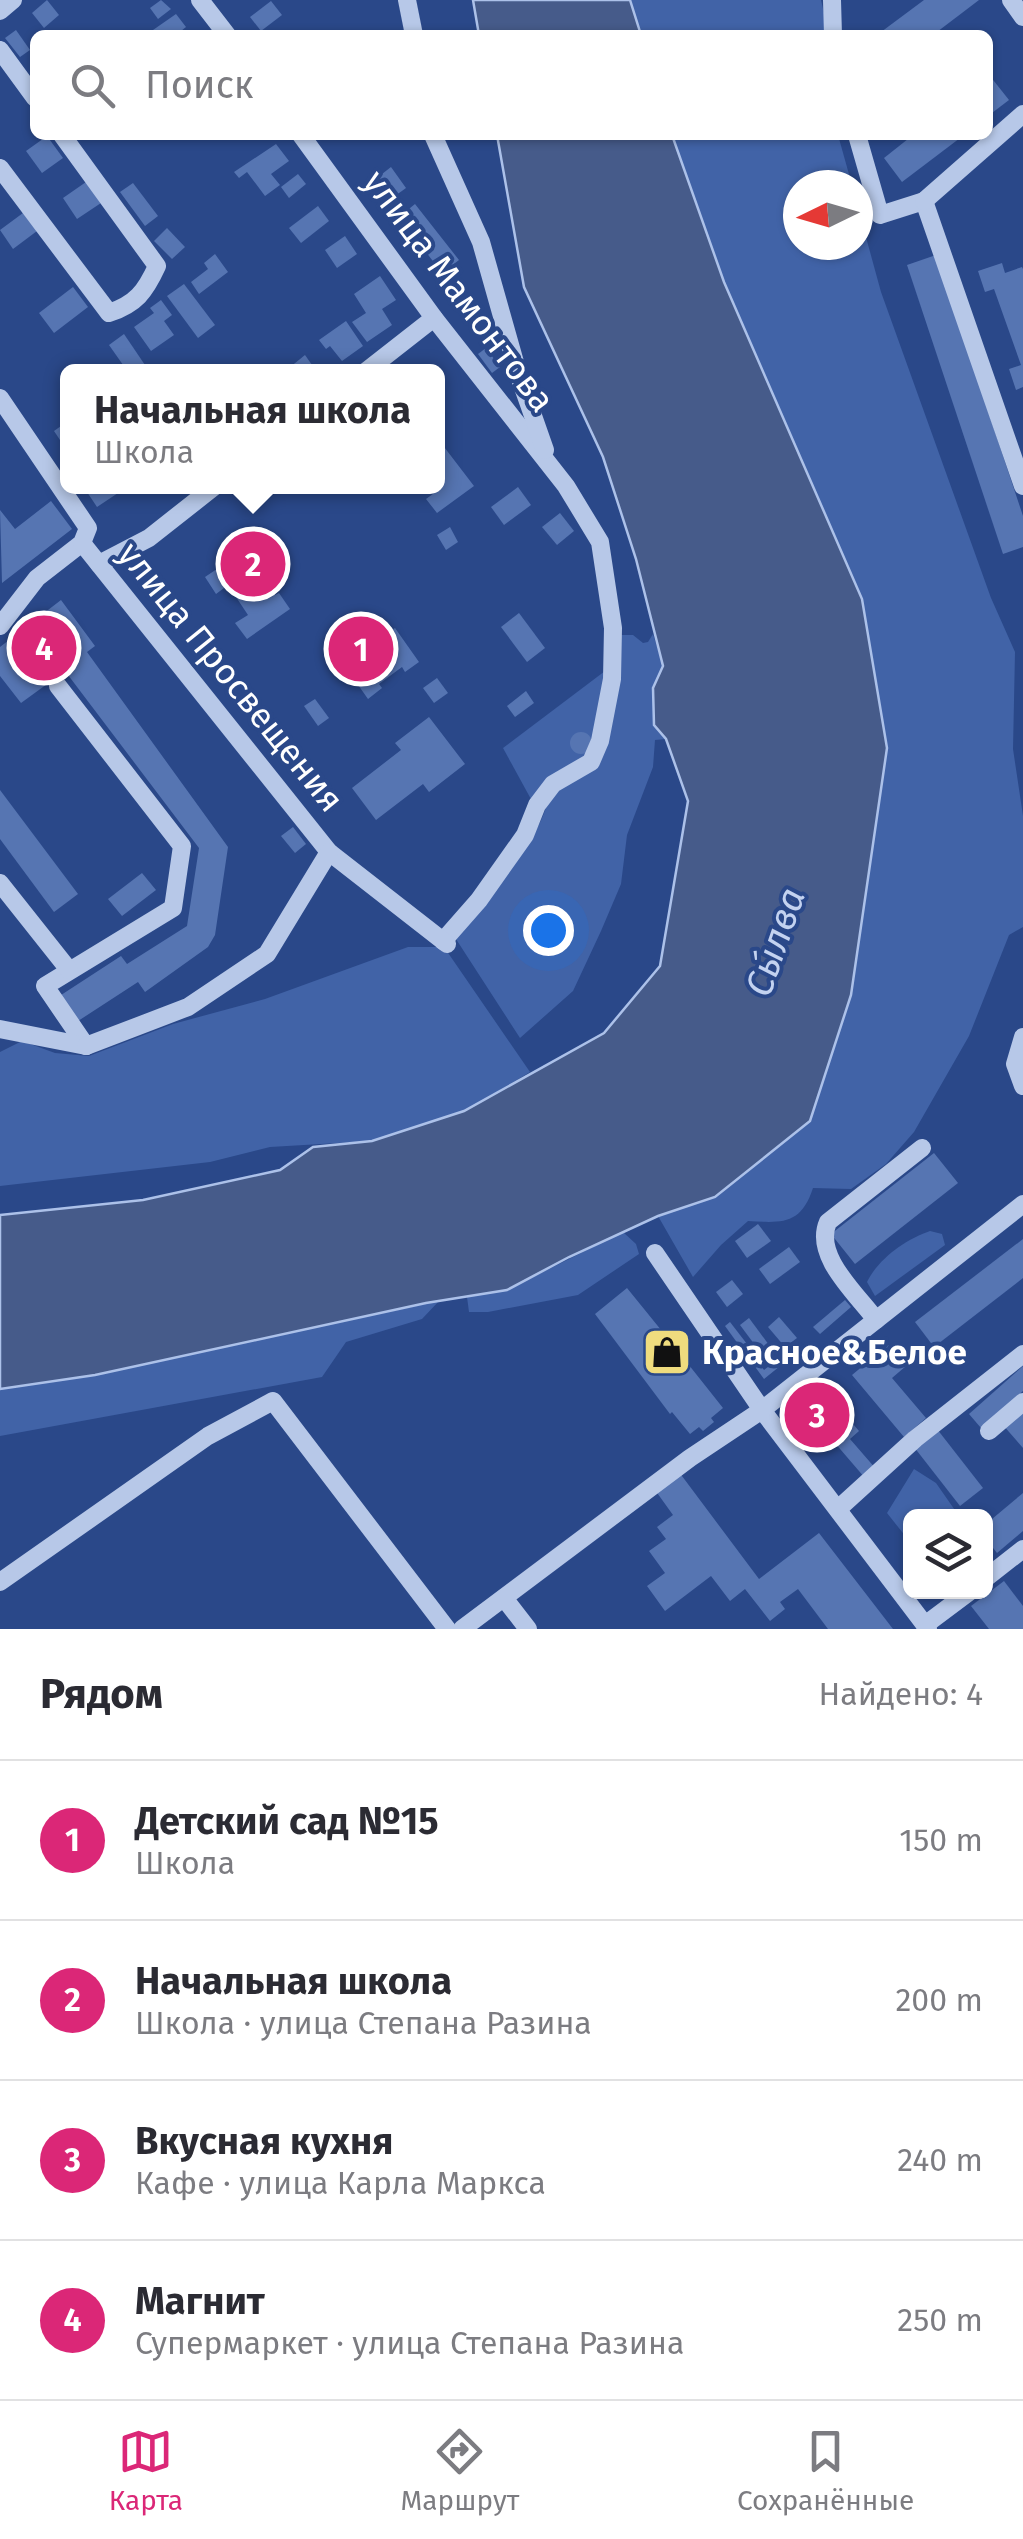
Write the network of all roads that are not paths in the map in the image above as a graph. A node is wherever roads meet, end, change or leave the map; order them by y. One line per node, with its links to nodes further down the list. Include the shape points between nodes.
1 (13, 0): 6 (street)
2 (200, 0): 8 (street)
3 (407, 0): 9 (street)
4 (832, 0): 10 (street)
5 (1011, 0): 7 (street)
6 (0, 10)
7 (1023, 17)
8 (223, 30)
9 (413, 30)
10 (833, 30)
11 (0, 50): 12 (street)
12 (30, 91)
13 (1023, 114): 19 (street)
14 (66, 140): 18 (street, via 157,266 145,293 130,305 109,313)
15 (305, 140): 20 (street, улица Мамонтова)
16 (436, 140): 22 (street, via 482,242)
17 (858, 140): 19 (street, via 880,215)
18 (0, 168)
19 (924, 201): 26 (street)
20 (434, 318): 21 (street); 23 (street, улица Мамонтова)
21 (375, 364)
22 (518, 373): 23 (street); 25 (street)
23 (492, 392): 25 (street, улица Мамонтова)
24 (0, 398): 27 (street)
25 (551, 466): 36 (street, улица Мамонтова, via 600,542 612,628 612,680 600,741 592,762 553,784 525,835)
26 (1023, 486)
27 (60, 487)
28 (65, 494): 30 (street, via 88,528)
29 (205, 494): 31 (street, via 148,538)
30 (82, 542): 31 (street, улица Просвещения); 32 (street, via 37,578)
31 (99, 564): 34 (street, улица Просвещения)
32 (0, 626)
33 (58, 686): 37 (street, via 182,846 173,908)
34 (329, 852): 36 (street, улица Просвещения); 40 (street, via 267,954 188,1007)
35 (0, 883): 37 (street)
36 (445, 943)
37 (69, 970): 40 (street, via 45,986)
38 (0, 1029): 40 (street)
39 (1023, 1037): 41 (street, via 1016,1064)
40 (86, 1046)
41 (1023, 1086)
42 (922, 1148): 45 (street, via 828,1222 823,1233 828,1256)
43 (1023, 1204): 45 (street)
44 (655, 1254): 48 (street)
45 (876, 1320): 48 (street)
46 (1023, 1354): 50 (street)
47 (1023, 1402): 49 (street)
48 (762, 1410): 50 (street); 54 (street)
49 (989, 1431)
50 (838, 1509): 56 (street)
51 (1023, 1549): 52 (street)
52 (993, 1573)
53 (0, 1582): 57 (street, via 208,1436 273,1401)
54 (504, 1598): 58 (street); 59 (street)
55 (960, 1599): 56 (street)
56 (927, 1627)
57 (447, 1629)
58 (462, 1629)
59 (528, 1629)

